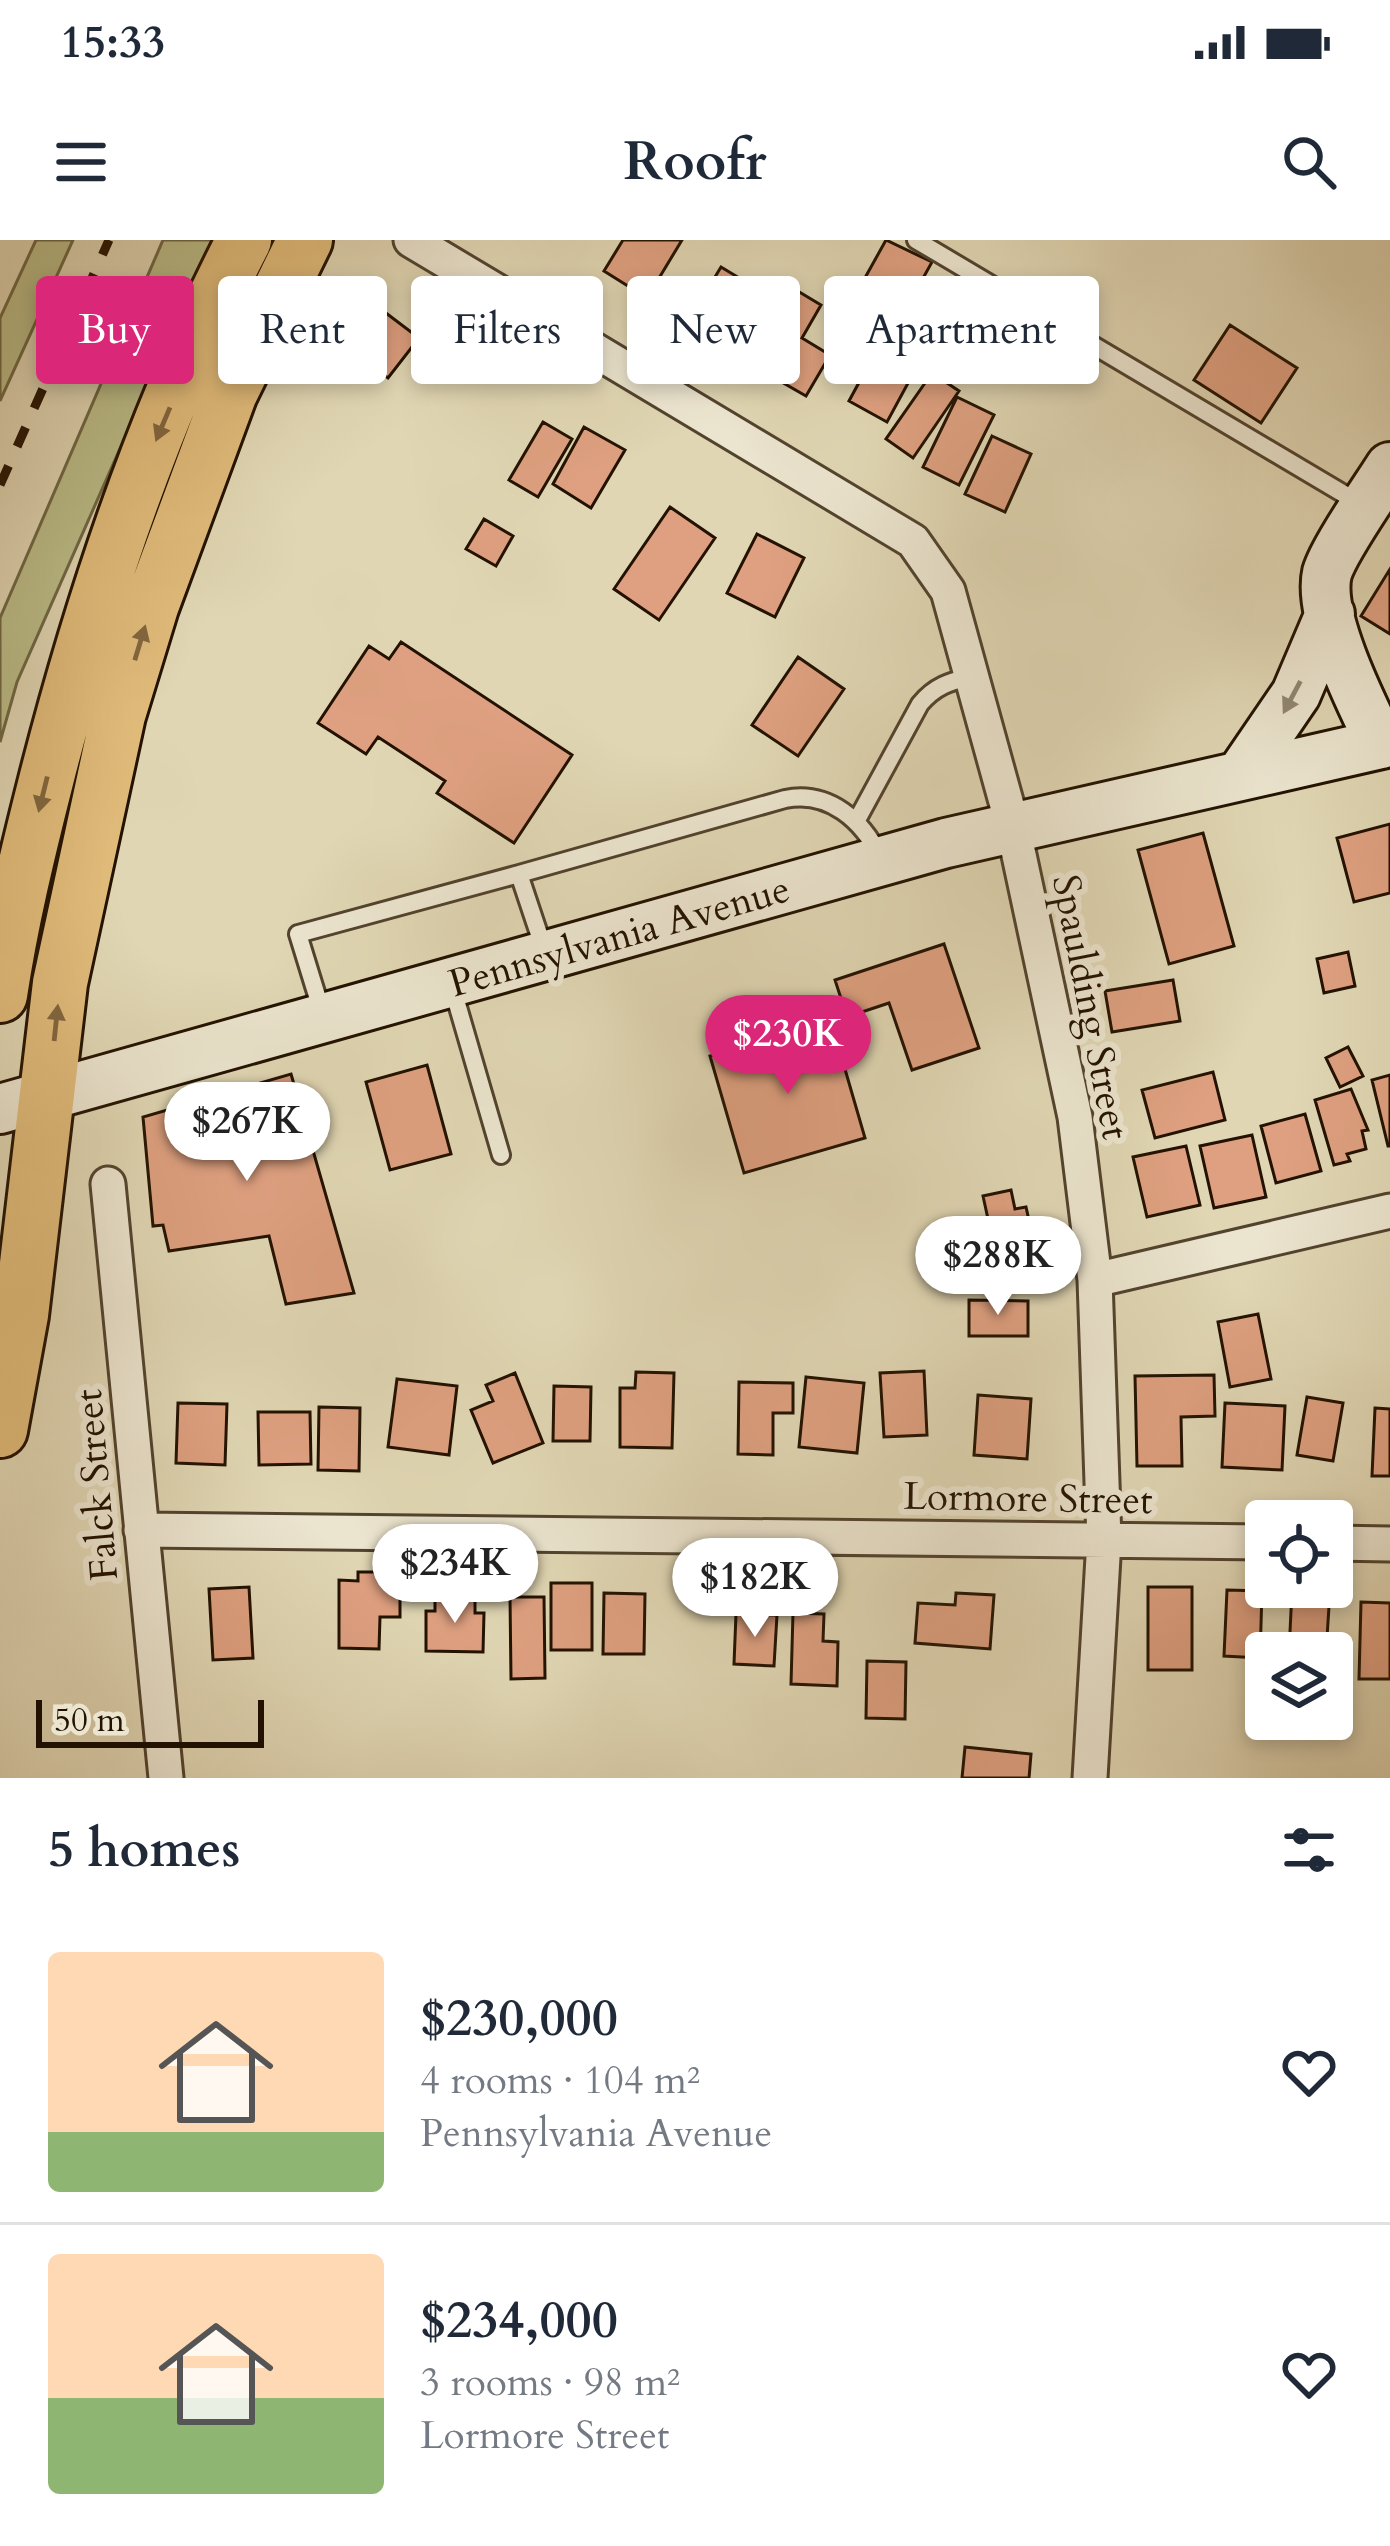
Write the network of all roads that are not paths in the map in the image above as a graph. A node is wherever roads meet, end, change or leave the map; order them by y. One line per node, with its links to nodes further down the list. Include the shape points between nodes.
1 (244, 240): 15 (main road, one-way to 15, via 142,473 74,672)
2 (305, 240): 17 (main road, one-way to 2, via 151,608 230,393)
3 (411, 240): 7 (street, Spaulding Street, via 913,541 948,591)
4 (916, 240): 5 (lane)
5 (1377, 487): 6 (main road, Pennsylvania Avenue, via 1327,574)
6 (1330, 614): 8 (main road, Pennsylvania Avenue, via 1346,670); 9 (main road, Pennsylvania Avenue, one-way to 9, via 1296,694)
7 (972, 676): 10 (street, Spaulding Street); 11 (lane, via 946,682 920,704)
8 (1385, 743): 9 (main road, Pennsylvania Avenue)
9 (1242, 773): 10 (main road, Pennsylvania Avenue)
10 (1013, 827): 11 (main road, Pennsylvania Avenue); 21 (street, Spaulding Street, via 1075,1117)
11 (870, 841): 12 (lane, via 829,804 798,796); 13 (main road, Pennsylvania Avenue)
12 (518, 874): 13 (lane); 16 (lane, via 298,934)
13 (546, 956): 14 (main road, Pennsylvania Avenue)
14 (451, 982): 16 (main road, Pennsylvania Avenue); 18 (lane)
15 (0, 995)
16 (323, 1018): 17 (main road, Pennsylvania Avenue)
17 (24, 1102): 22 (main road, via 21,1315)
18 (500, 1156)
19 (108, 1184): 23 (street, Falck Street)
20 (1390, 1211): 21 (street)
21 (1095, 1280): 24 (street, Spaulding Street)
22 (0, 1430)
23 (141, 1530): 24 (street, Lormore Street); 28 (street, Falck Street)
24 (1104, 1540): 25 (street, Lormore Street); 29 (street, Spaulding Street)
25 (1245, 1542)
26 (1353, 1543): 27 (street)
27 (1390, 1544)
28 (166, 1778)
29 (1090, 1778)

